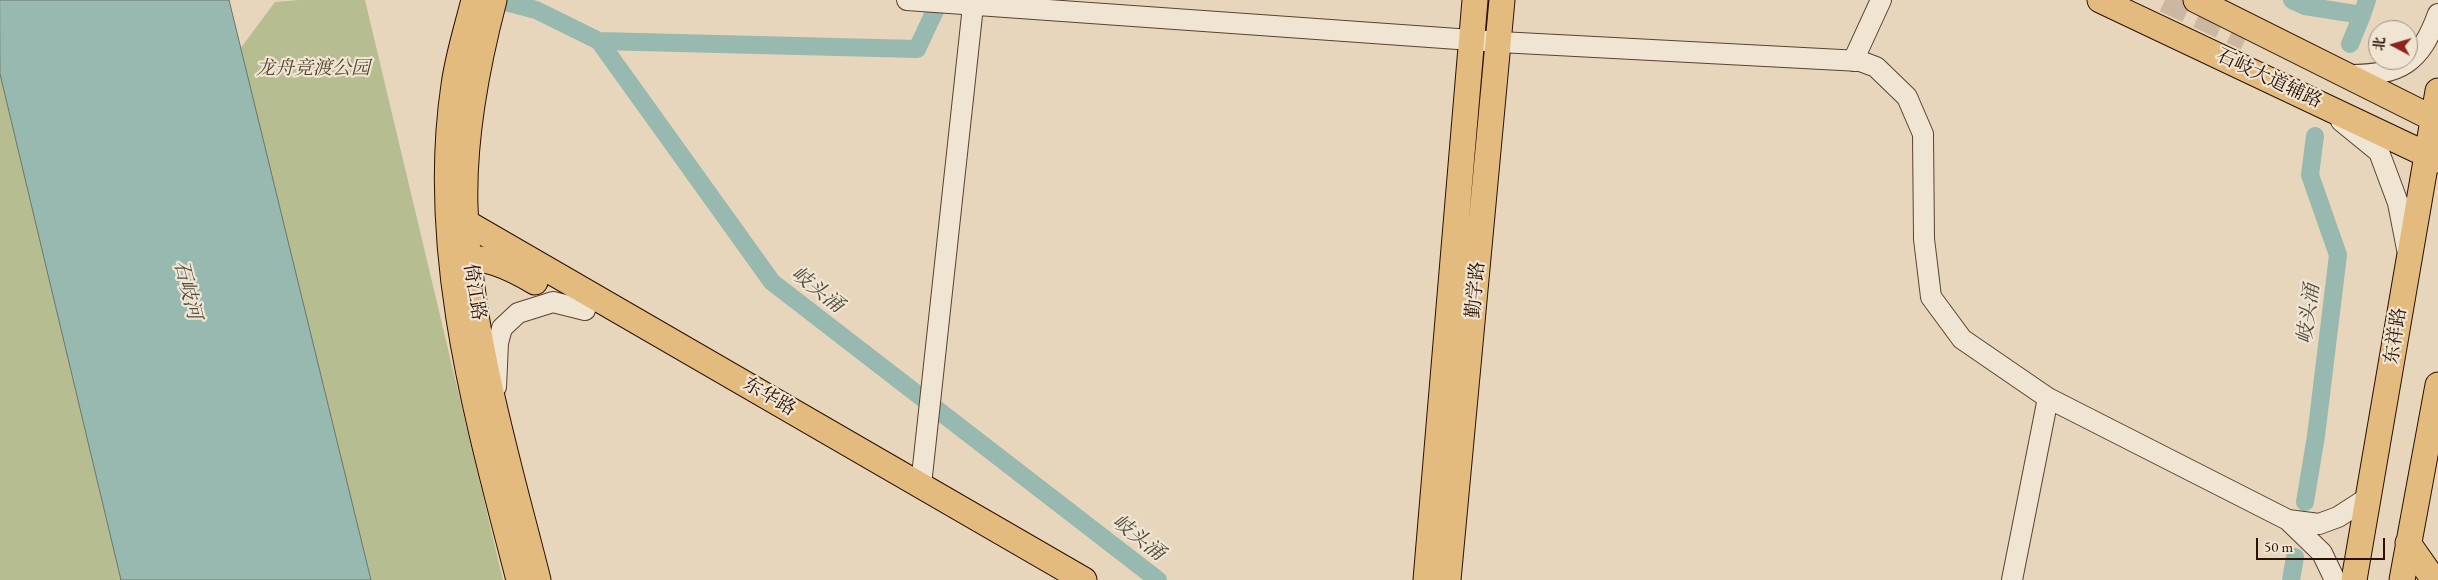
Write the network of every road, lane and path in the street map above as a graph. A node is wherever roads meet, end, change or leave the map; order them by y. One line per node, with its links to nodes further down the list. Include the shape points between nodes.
1 (474, 0): 15 (main road, 倚江路)
2 (494, 0): 15 (main road, 倚江路)
3 (907, 0): 9 (street)
4 (1475, 0): 11 (main road, 勤学路)
5 (1502, 0): 12 (main road, 勤学路)
6 (1881, 0): 13 (street)
7 (2100, 0): 17 (main road, 石岐大道辅路)
8 (2196, 0): 14 (main road, 石岐大道辅路)
9 (973, 4): 11 (street); 27 (street)
10 (2438, 14): 14 (street, via 2431,35 2414,59 2381,74)
11 (1472, 40): 12 (street); 35 (main road, 勤学路)
12 (1500, 42): 13 (street); 36 (main road, 勤学路)
13 (1853, 61): 25 (street, via 1876,68 1907,97 1923,134 1924,239 1931,297 1962,339)
14 (2349, 75): 18 (main road, 石岐大道辅路)
15 (465, 86): 20 (main road, 倚江路, via 468,145 465,205)
16 (2438, 91): 18 (main road, 东祥路)
17 (2311, 99): 19 (main road, 石岐大道辅路); 22 (street, via 2379,152 2398,203)
18 (2436, 120): 19 (main road, 东祥路)
19 (2432, 157): 22 (main road, 东祥路)
20 (458, 222): 21 (main road, 倚江路); 27 (main road, 东华路)
21 (460, 256): 23 (main road, 东华路, via 506,265); 26 (main road, 倚江路); 31 (main road, 倚江路, via 456,306 476,412)
22 (2408, 260): 28 (main road, 东祥路)
23 (585, 310): 26 (street, via 553,302 518,313 502,328 498,343); 33 (main road, 东华路)
24 (2438, 385): 30 (main road)
25 (2048, 398): 29 (street); 37 (street)
26 (495, 409): 32 (main road, 倚江路)
27 (921, 485): 34 (main road, 东华路)
28 (2369, 497): 29 (street, via 2319,524); 39 (main road, 东祥路)
29 (2288, 520): 38 (street, via 2322,553)
30 (2408, 543): 40 (main road); 41 (main road)
31 (520, 580)
32 (538, 580)
33 (1053, 580)
34 (1084, 580)
35 (1426, 580)
36 (1448, 580)
37 (2012, 580)
38 (2335, 580)
39 (2354, 580)
40 (2402, 580)
41 (2434, 580)

